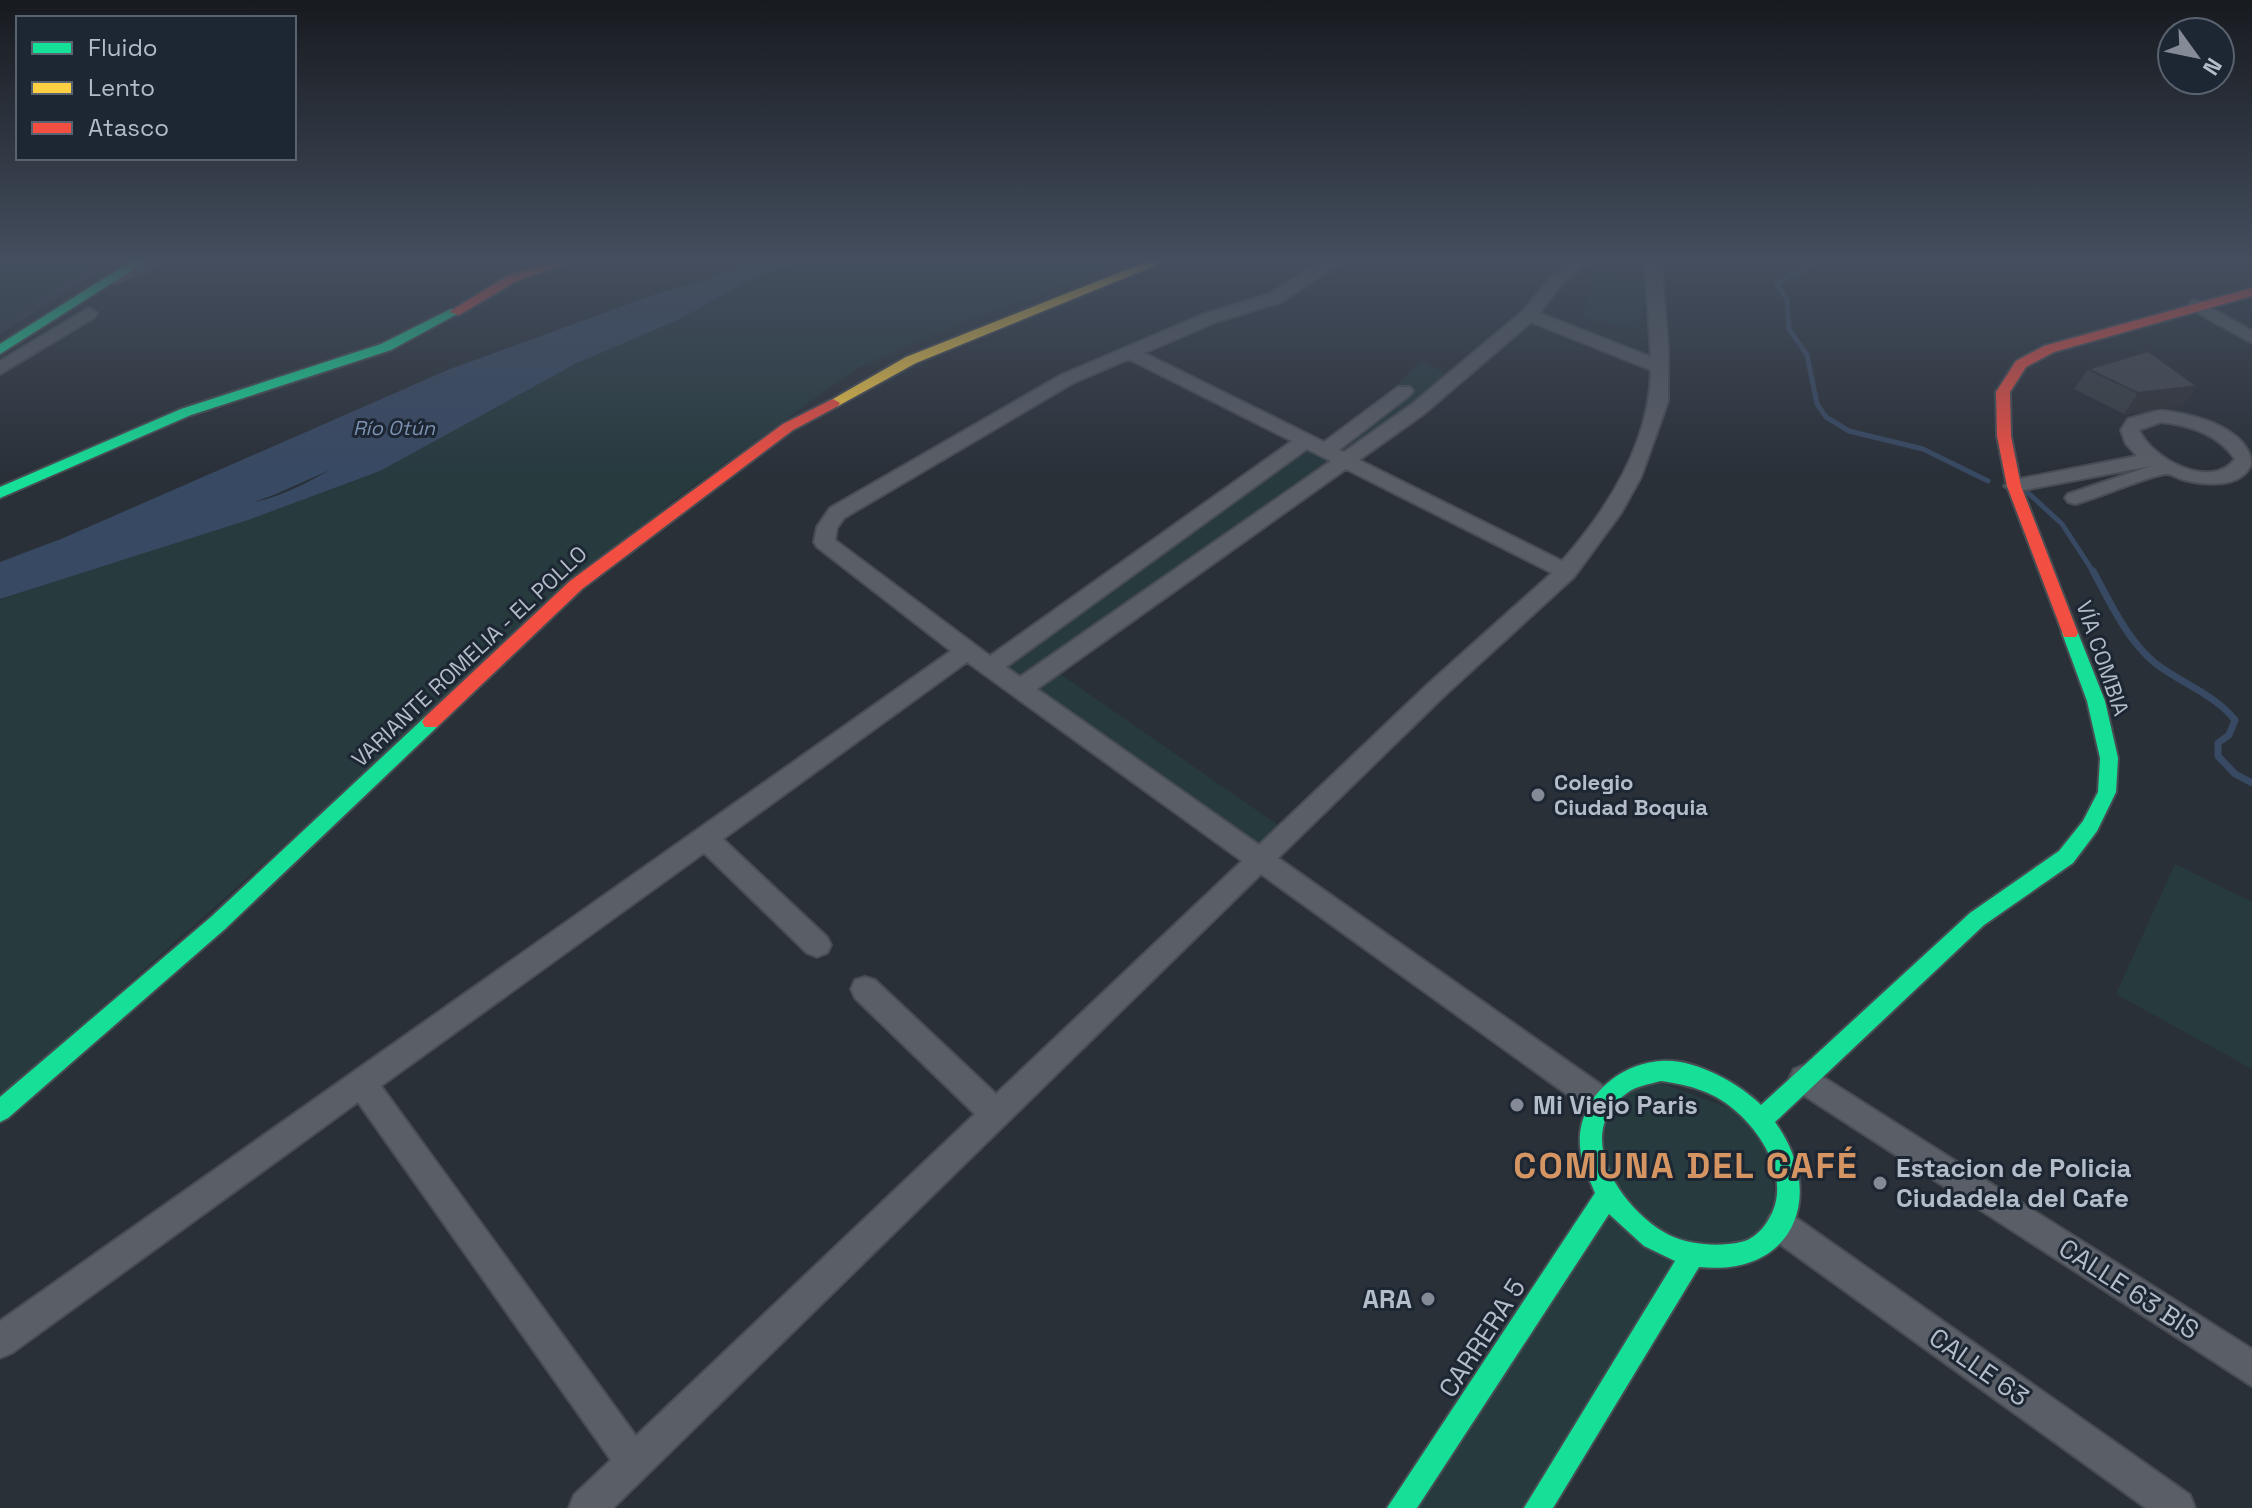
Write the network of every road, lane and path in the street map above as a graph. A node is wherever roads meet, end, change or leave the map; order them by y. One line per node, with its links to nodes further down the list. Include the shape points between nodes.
1 (25, 332): 10 (main road)
2 (58, 332): 13 (street)
3 (417, 332): 20 (main road, via 186,412)
4 (981, 332): 33 (main road, VARIANTE ROMELIA - EL POLLO, via 911,360 788,427 576,585 218,923)
5 (1178, 332): 11 (street)
6 (1508, 332): 16 (street, via 1418,409)
7 (1577, 332): 12 (street)
8 (1658, 332): 12 (street)
9 (2105, 332): 19 (main road, VÍA COMBIA, via 2049,349 2021,364 2003,392 2004,436)
10 (0, 350)
11 (1131, 353): 15 (street); 23 (street, via 1067,379 837,513 827,527 824,542)
12 (1660, 368): 22 (street, via 1659,399 1639,461 1620,500)
13 (0, 369)
14 (1404, 391): 16 (street)
15 (1307, 440): 16 (street); 24 (street)
16 (1336, 455): 22 (street); 25 (street)
17 (2249, 462): 18 (street, via 2220,478); 18 (street, via 2231,440 2214,430 2177,418 2145,418 2130,430 2131,439)
18 (2159, 463): 19 (street); 21 (street)
19 (2014, 486): 30 (main road, VÍA COMBIA, via 2096,701 2109,758 2107,792 2066,857 1977,919)
20 (0, 493)
21 (2075, 498)
22 (1567, 572): 27 (street)
23 (967, 651): 24 (street); 26 (street)
24 (990, 667): 25 (street)
25 (1020, 689): 27 (street)
26 (705, 838): 28 (street); 31 (street)
27 (1260, 859): 32 (street); 34 (street)
28 (817, 945)
29 (865, 989): 34 (street)
30 (1804, 1079): 35 (main road, VÍA COMBIA); 40 (street, CALLE 63 BIS)
31 (362, 1083): 39 (street); 41 (street)
32 (1600, 1101): 35 (main road, via 1615,1084 1636,1074 1687,1074 1739,1099); 36 (main road, via 1589,1145)
33 (0, 1111)
34 (996, 1114): 41 (street)
35 (1761, 1120): 37 (main road, via 1787,1174 1789,1192)
36 (1607, 1196): 38 (main road, via 1630,1223 1659,1244); 43 (main road, CARRERA 5)
37 (1781, 1226): 38 (main road, via 1745,1255); 45 (street, CALLE 63)
38 (1692, 1256): 44 (main road)
39 (0, 1341)
40 (2252, 1369)
41 (634, 1463): 42 (street)
42 (587, 1508)
43 (1401, 1508)
44 (1538, 1508)
45 (2177, 1508)

